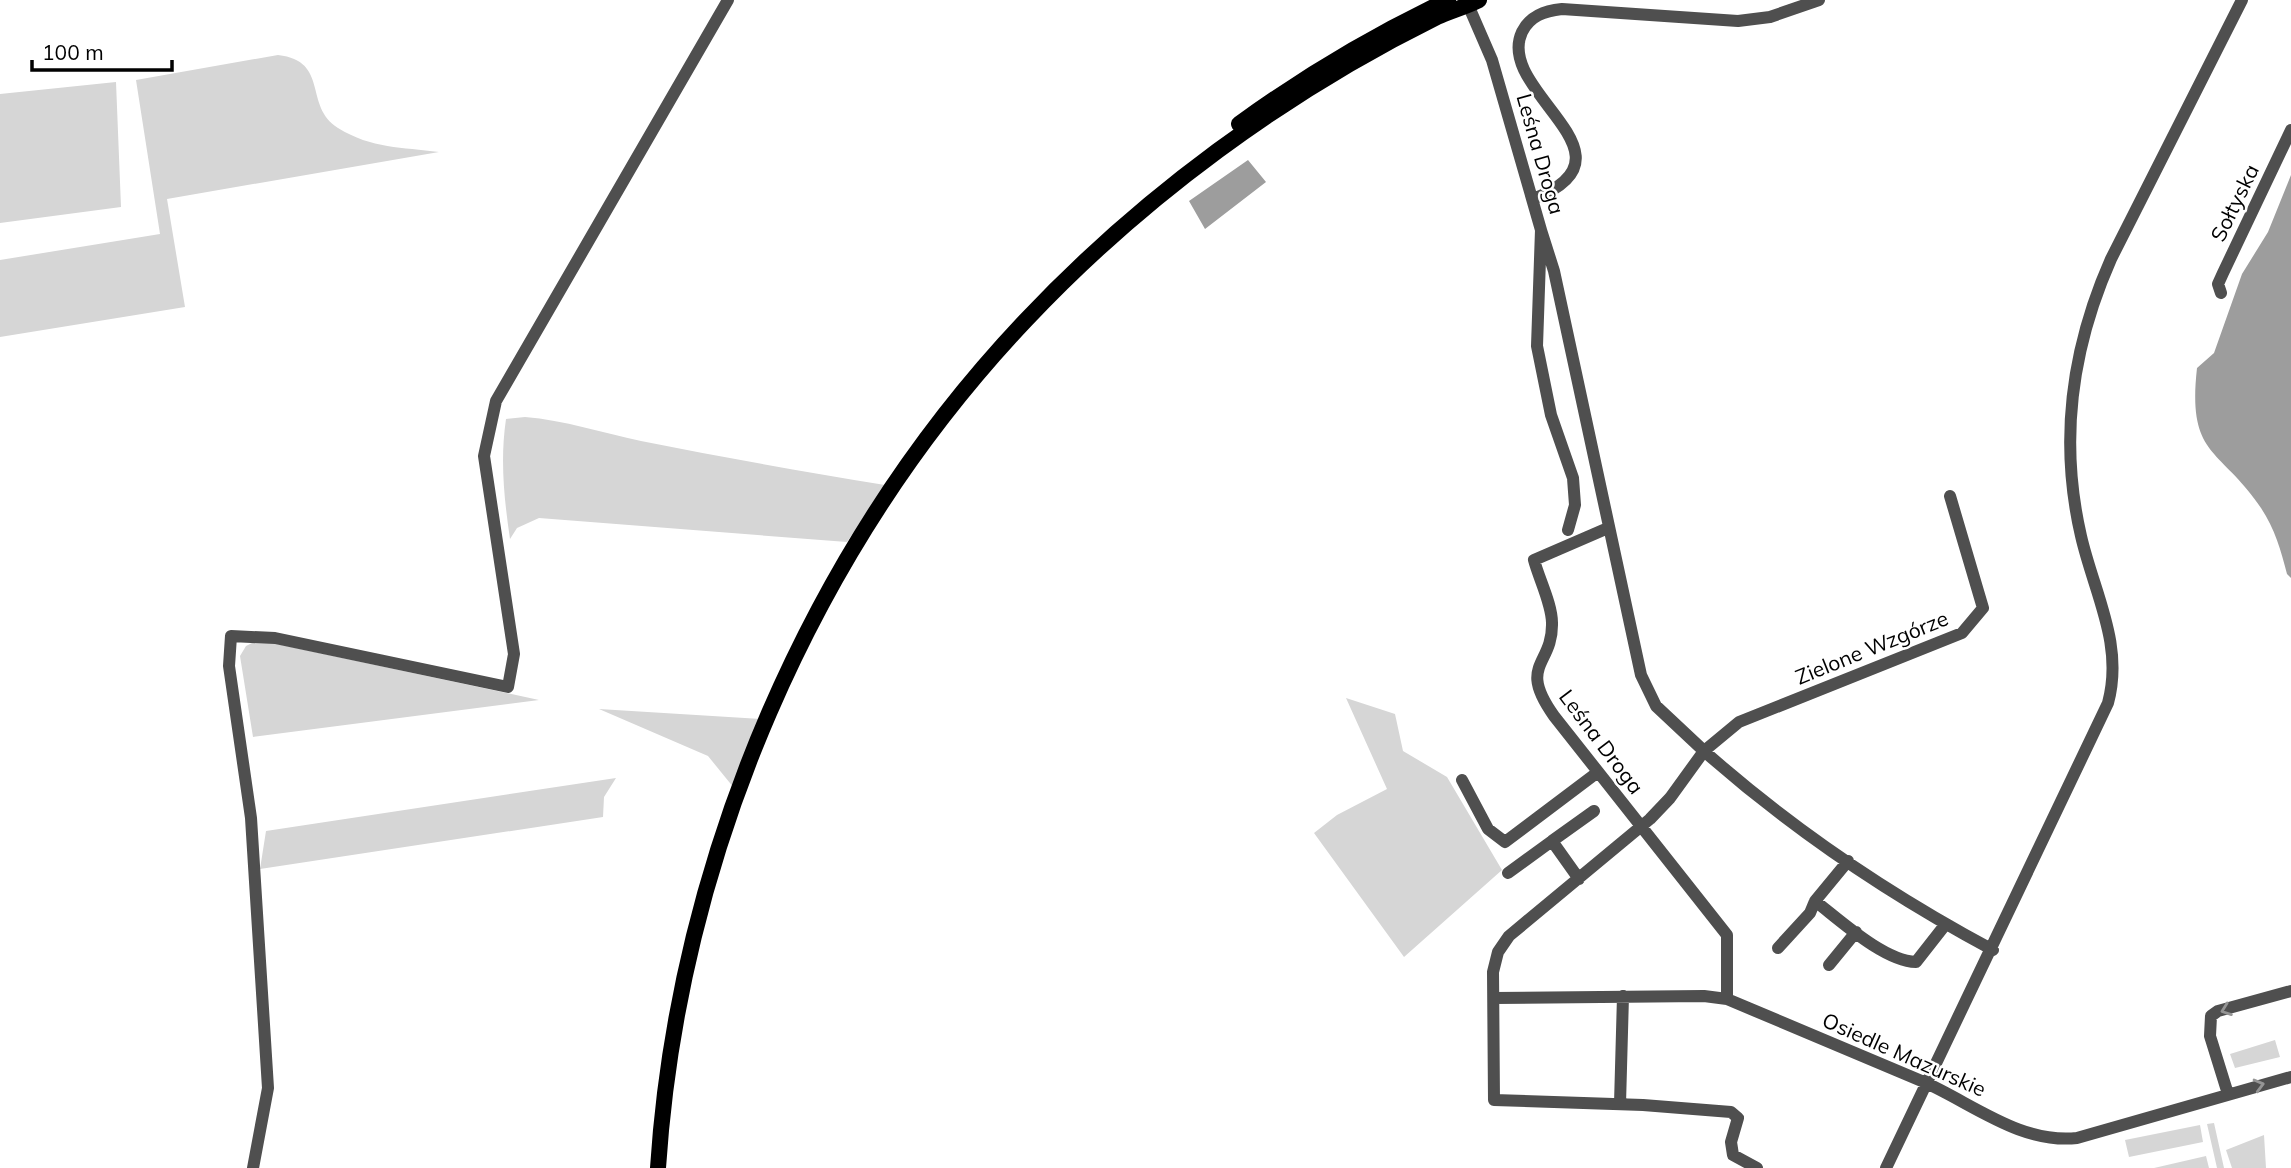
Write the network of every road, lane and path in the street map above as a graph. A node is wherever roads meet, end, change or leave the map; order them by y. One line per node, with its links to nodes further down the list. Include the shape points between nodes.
1 (728, 0): 38 (street, via 496,401 484,456 514,654 508,687 275,638 231,636 229,666 251,818 268,1088)
2 (1448, 0): 10 (main road, via 1303,79 1221,137 1107,229)
3 (1819, 0): 7 (street, via 1770,17 1738,21 1544,11 1527,23 1518,54 1523,70 1568,132 1575,164 1570,179)
4 (2242, 0): 27 (street, via 2115,250 2084,332 2071,411 2072,481 2081,538 2113,646 2114,676 2096,733)
5 (1471, 2): 7 (street, Leśna Droga); 10 (main road, via 1369,54 1257,124 1148,206)
6 (2291, 130): 9 (street, Sołtyska, via 2218,284)
7 (1533, 199): 8 (street, Leśna Droga)
8 (1541, 230): 12 (street, via 1554,271); 13 (street, Leśna Droga, via 1537,346 1551,415 1573,478 1575,505)
9 (2221, 293)
10 (1049, 296): 37 (main road, via 967,388 891,491 846,560 783,683 715,856 672,1035)
11 (1950, 495): 14 (street, Zielone Wzgórze, via 1983,608 1962,633 1739,722)
12 (1608, 528): 14 (street, via 1648,695); 15 (street, Leśna Droga, via 1534,560 1553,622 1538,665 1540,692)
13 (1568, 530)
14 (1704, 751): 18 (street); 20 (street)
15 (1598, 772): 16 (street, via 1505,842 1488,829); 18 (street, Leśna Droga)
16 (1462, 780)
17 (1594, 811): 19 (street)
18 (1642, 827): 22 (street); 32 (street, Leśna Droga, via 1727,935)
19 (1552, 841): 21 (street); 22 (street)
20 (1848, 861): 23 (street); 24 (street)
21 (1508, 873)
22 (1579, 879): 31 (street, via 1509,936 1498,952)
23 (1815, 901): 25 (street); 26 (street)
24 (1945, 925): 25 (street, via 1916,962 1902,962); 27 (street)
25 (1856, 932): 28 (street)
26 (1778, 948)
27 (1993, 950): 34 (street)
28 (1829, 965)
29 (2291, 991): 35 (street, one-way to 35, via 2211,1016 2210,1036)
30 (1623, 996): 31 (street, Osiedle Mazurskie); 32 (street, Osiedle Mazurskie); 36 (street)
31 (1493, 998): 36 (street, via 1494,1100)
32 (1727, 999): 34 (street, Osiedle Mazurskie)
33 (2291, 1077): 35 (street, Osiedle Mazurskie, one-way to 33)
34 (1927, 1084): 35 (street, Osiedle Mazurskie, via 2030,1134 2062,1139); 40 (street)
35 (2228, 1094)
36 (1620, 1104): 39 (street, via 1731,1112 1738,1118 1731,1142 1733,1154)
37 (658, 1166)
38 (253, 1168)
39 (1757, 1168)
40 (1886, 1168)

